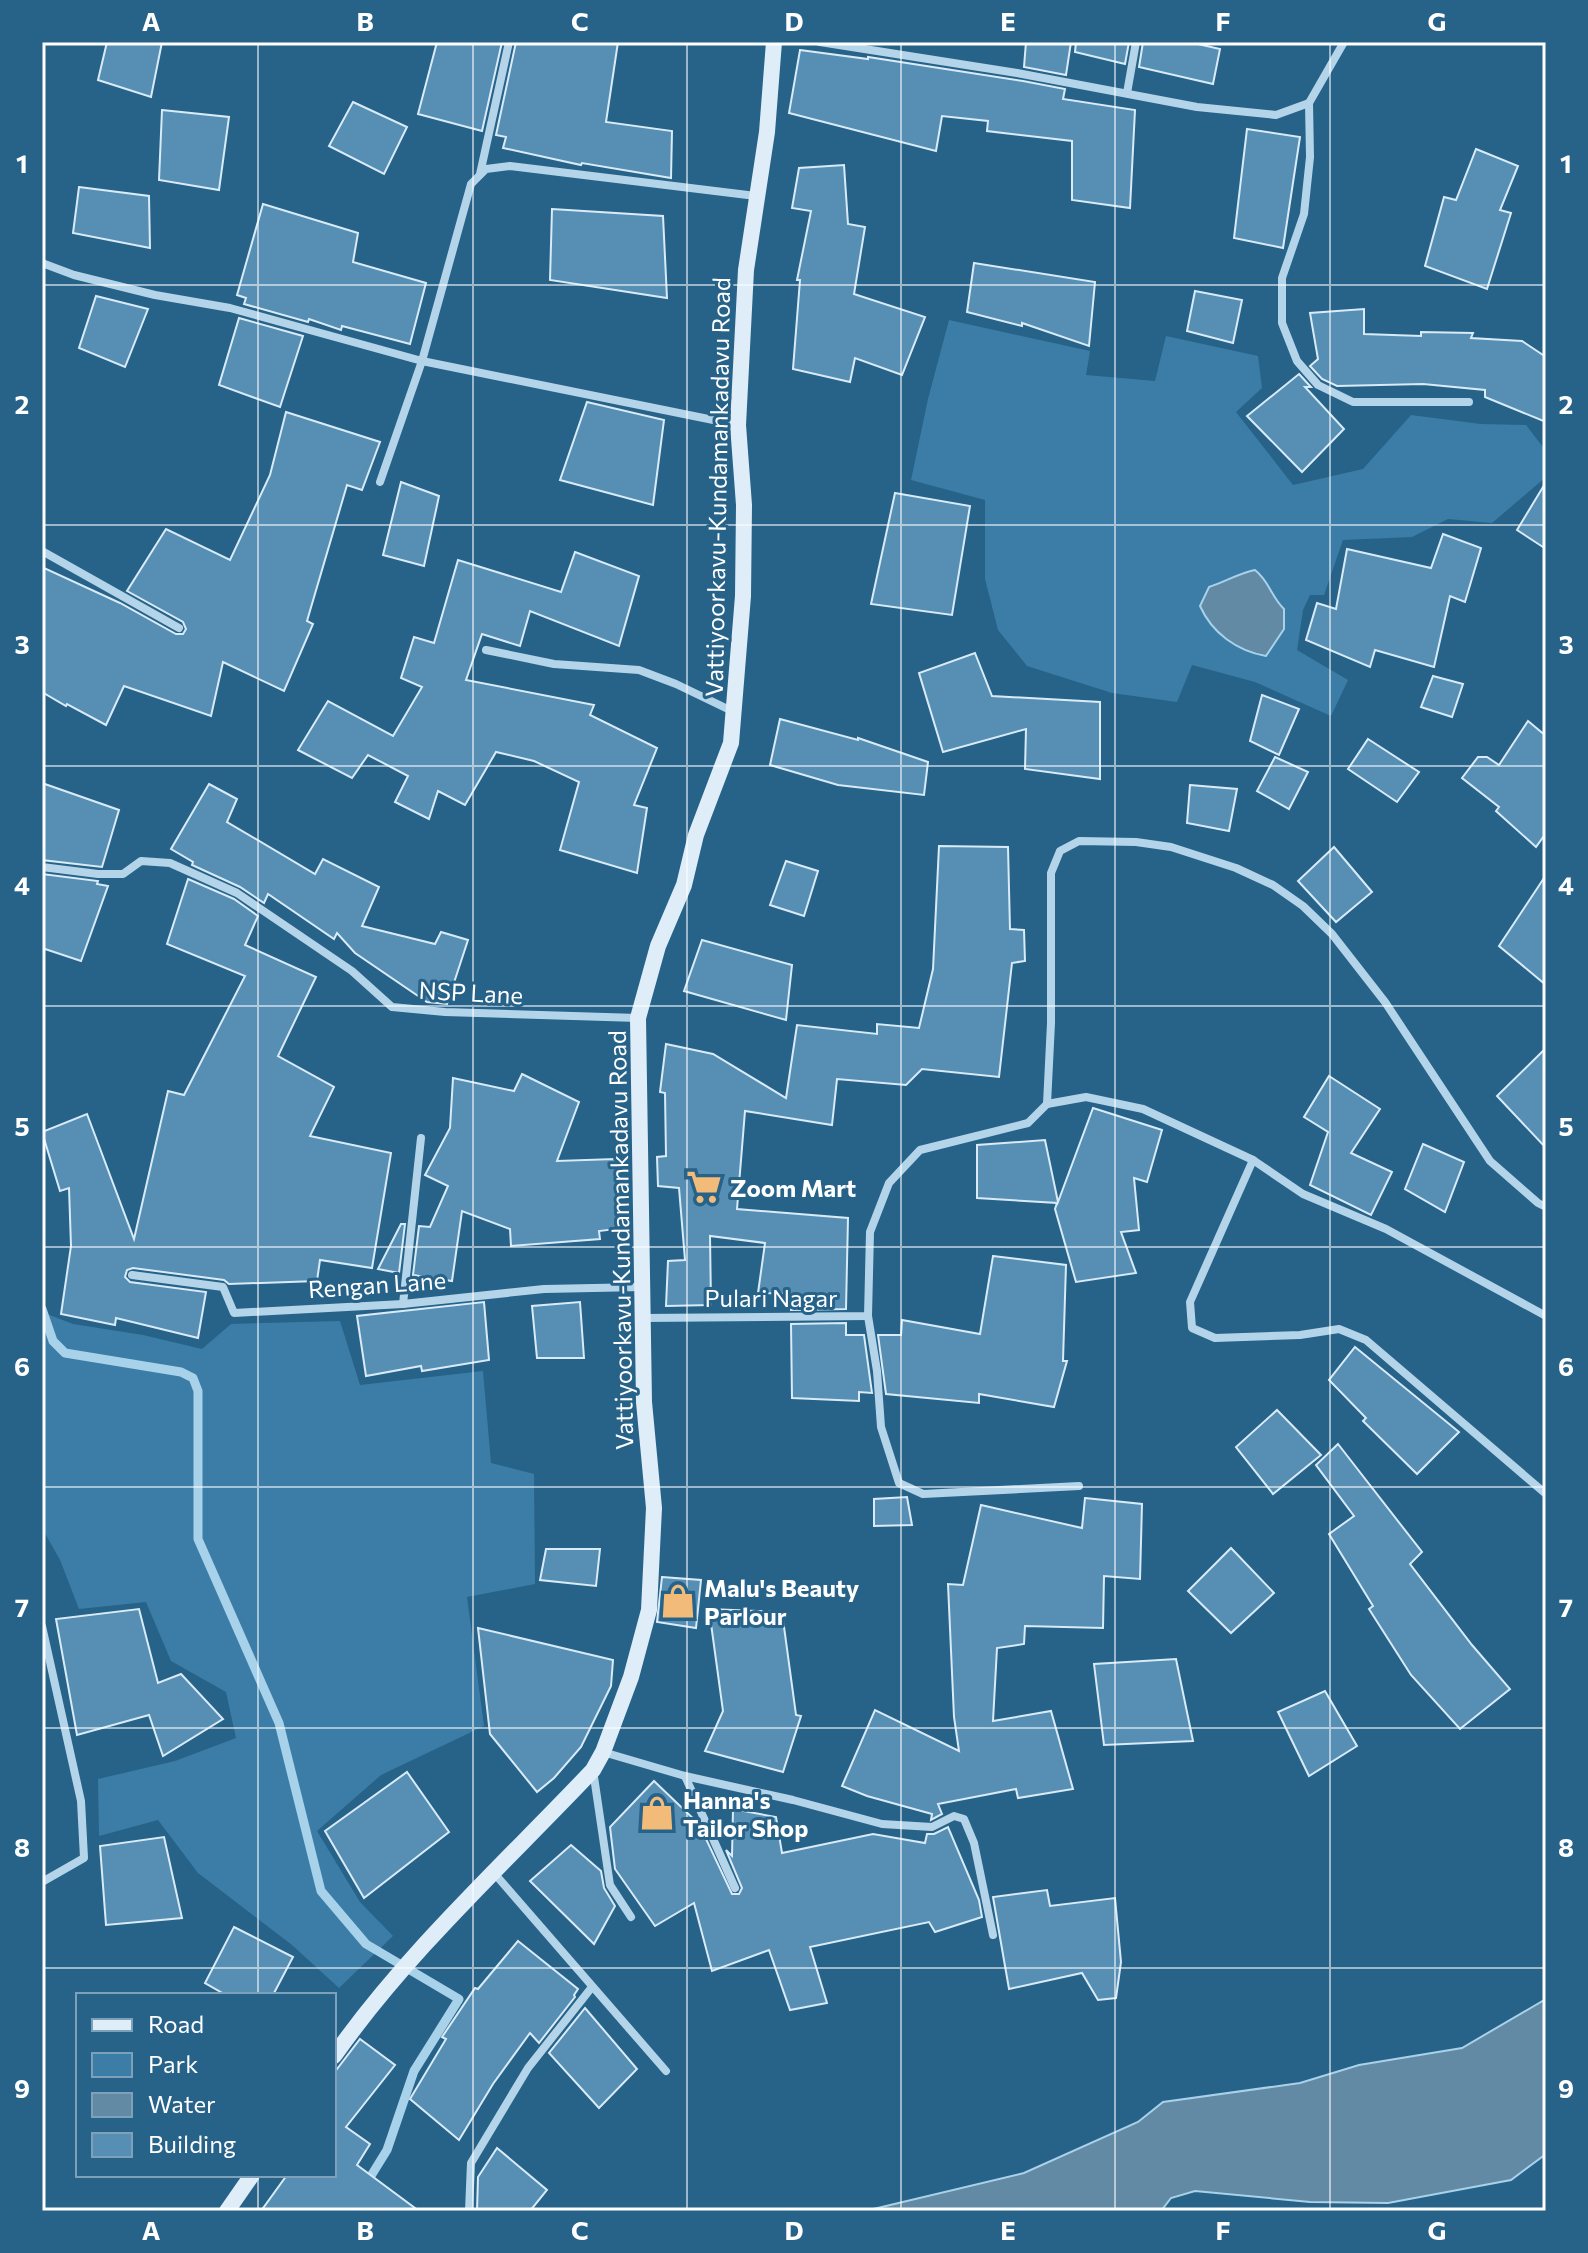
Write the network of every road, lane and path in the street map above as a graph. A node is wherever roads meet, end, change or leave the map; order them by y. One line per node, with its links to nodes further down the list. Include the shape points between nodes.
1 (509, 42): 8 (street)
2 (774, 42): 9 (street, Vattiyoorkavu-Kundamankadavu Road)
3 (820, 42): 6 (street)
4 (1136, 42): 6 (street)
5 (1344, 42): 7 (street)
6 (1127, 93): 7 (street, via 1276,115)
7 (1309, 103): 12 (street, via 1304,214 1282,278 1282,323 1297,361 1318,385 1353,402)
8 (479, 175): 9 (street, via 510,166); 11 (street, via 471,184)
9 (756, 196): 13 (street, Vattiyoorkavu-Kundamankadavu Road, via 746,270)
10 (42, 263): 11 (street)
11 (422, 361): 13 (street); 14 (street)
12 (1469, 402)
13 (738, 425): 18 (street, Vattiyoorkavu-Kundamankadavu Road, via 744,505)
14 (380, 482)
15 (42, 551): 16 (street)
16 (179, 628)
17 (486, 650): 18 (street, via 554,664 639,670)
18 (735, 712): 20 (street, Vattiyoorkavu-Kundamankadavu Road, via 731,743 658,946)
19 (42, 867): 20 (street, NSP Lane, via 123,874 141,861 170,863 237,893 284,922 392,1007)
20 (638, 1018): 26 (street, Vattiyoorkavu-Kundamankadavu Road)
21 (1047, 1104): 23 (street, via 1086,1097 1143,1109); 24 (street, via 1051,873 1060,851 1079,841 1171,847 1261,879 1303,906 1385,1002 1490,1161); 28 (street, Pulari Nagar, via 1028,1123 920,1150 889,1183 870,1232)
22 (421, 1138): 27 (street)
23 (1253, 1160): 29 (street, via 1303,1194 1386,1229); 32 (street, via 1190,1302 1192,1328 1215,1338 1339,1329 1366,1340)
24 (1546, 1207)
25 (132, 1275): 27 (street, Rengan Lane, via 223,1287 234,1313)
26 (643, 1287): 27 (street, Rengan Lane, via 544,1289); 30 (street, Vattiyoorkavu-Kundamankadavu Road)
27 (403, 1304)
28 (868, 1316): 30 (street, Pulari Nagar); 31 (street, via 881,1427 899,1483 923,1494)
29 (1546, 1316)
30 (643, 1318): 34 (street, Vattiyoorkavu-Kundamankadavu Road, via 654,1508 649,1610)
31 (1079, 1486)
32 (1546, 1494)
33 (42, 1626): 38 (street, via 81,1801 84,1858)
34 (603, 1752): 35 (street, Vattiyoorkavu-Kundamankadavu Road); 36 (street)
35 (593, 1770): 37 (street, Vattiyoorkavu-Kundamankadavu Road); 40 (street, via 610,1885)
36 (685, 1776): 39 (street); 41 (street, via 882,1824 932,1827 954,1816 964,1819)
37 (493, 1872): 42 (street); 43 (street, Vattiyoorkavu-Kundamankadavu Road, via 412,1957)
38 (42, 1882)
39 (735, 1888)
40 (631, 1917)
41 (993, 1935)
42 (592, 1987): 44 (street); 47 (street, via 528,2068 471,2163)
43 (336, 2053)
44 (666, 2071)
45 (251, 2177): 46 (street)
46 (227, 2211)
47 (469, 2211)

